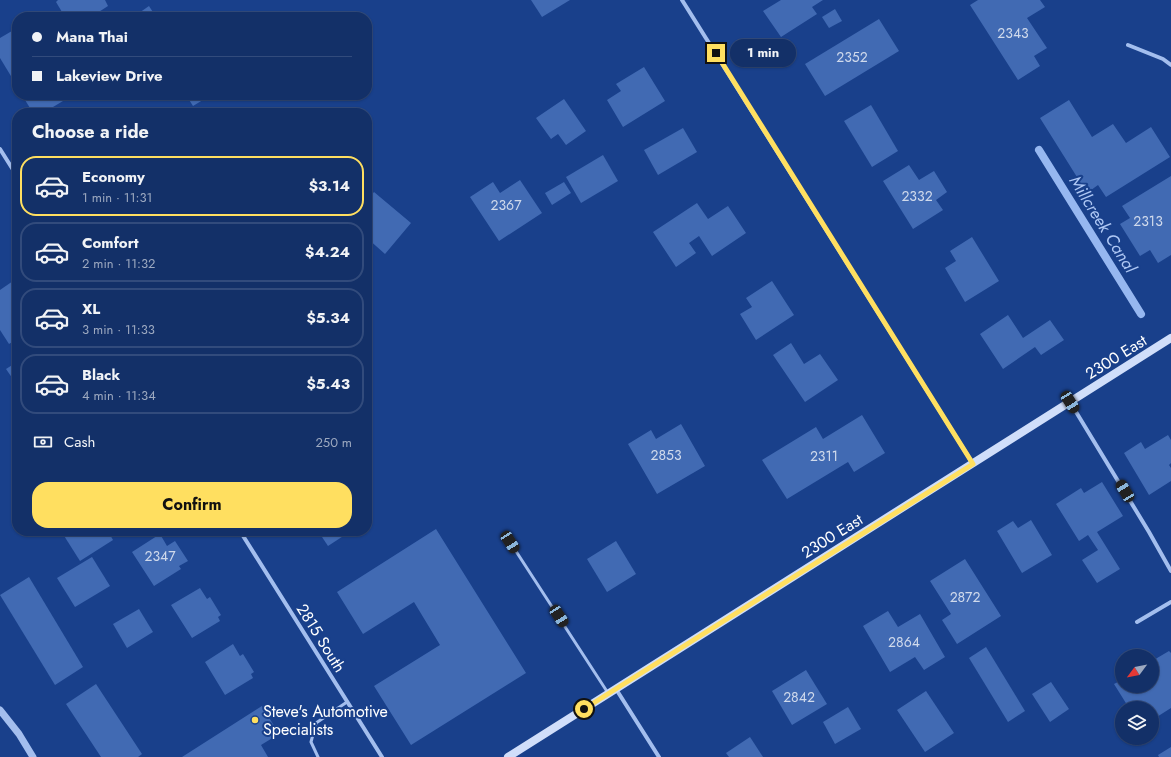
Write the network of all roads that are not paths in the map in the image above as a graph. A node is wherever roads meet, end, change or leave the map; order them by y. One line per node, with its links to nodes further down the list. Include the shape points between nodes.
1 (682, 0): 8 (street)
2 (1128, 45): 3 (street, via 1163,59)
3 (1171, 65)
4 (0, 149): 5 (street)
5 (12, 168)
6 (1171, 338): 7 (main road, 2300 East)
7 (1070, 402): 8 (main road, 2300 East); 11 (street)
8 (973, 464): 14 (main road, 2300 East)
9 (243, 536): 15 (street, 2815 South)
10 (510, 542): 14 (lane)
11 (1171, 571)
12 (1171, 602): 13 (street)
13 (1137, 622)
14 (612, 691): 20 (main road, 2300 East); 21 (street)
15 (347, 702): 18 (lane, via 316,723 311,742); 19 (street, 2815 South)
16 (0, 710): 17 (street)
17 (33, 757)
18 (318, 757)
19 (382, 757)
20 (508, 757)
21 (659, 757)

